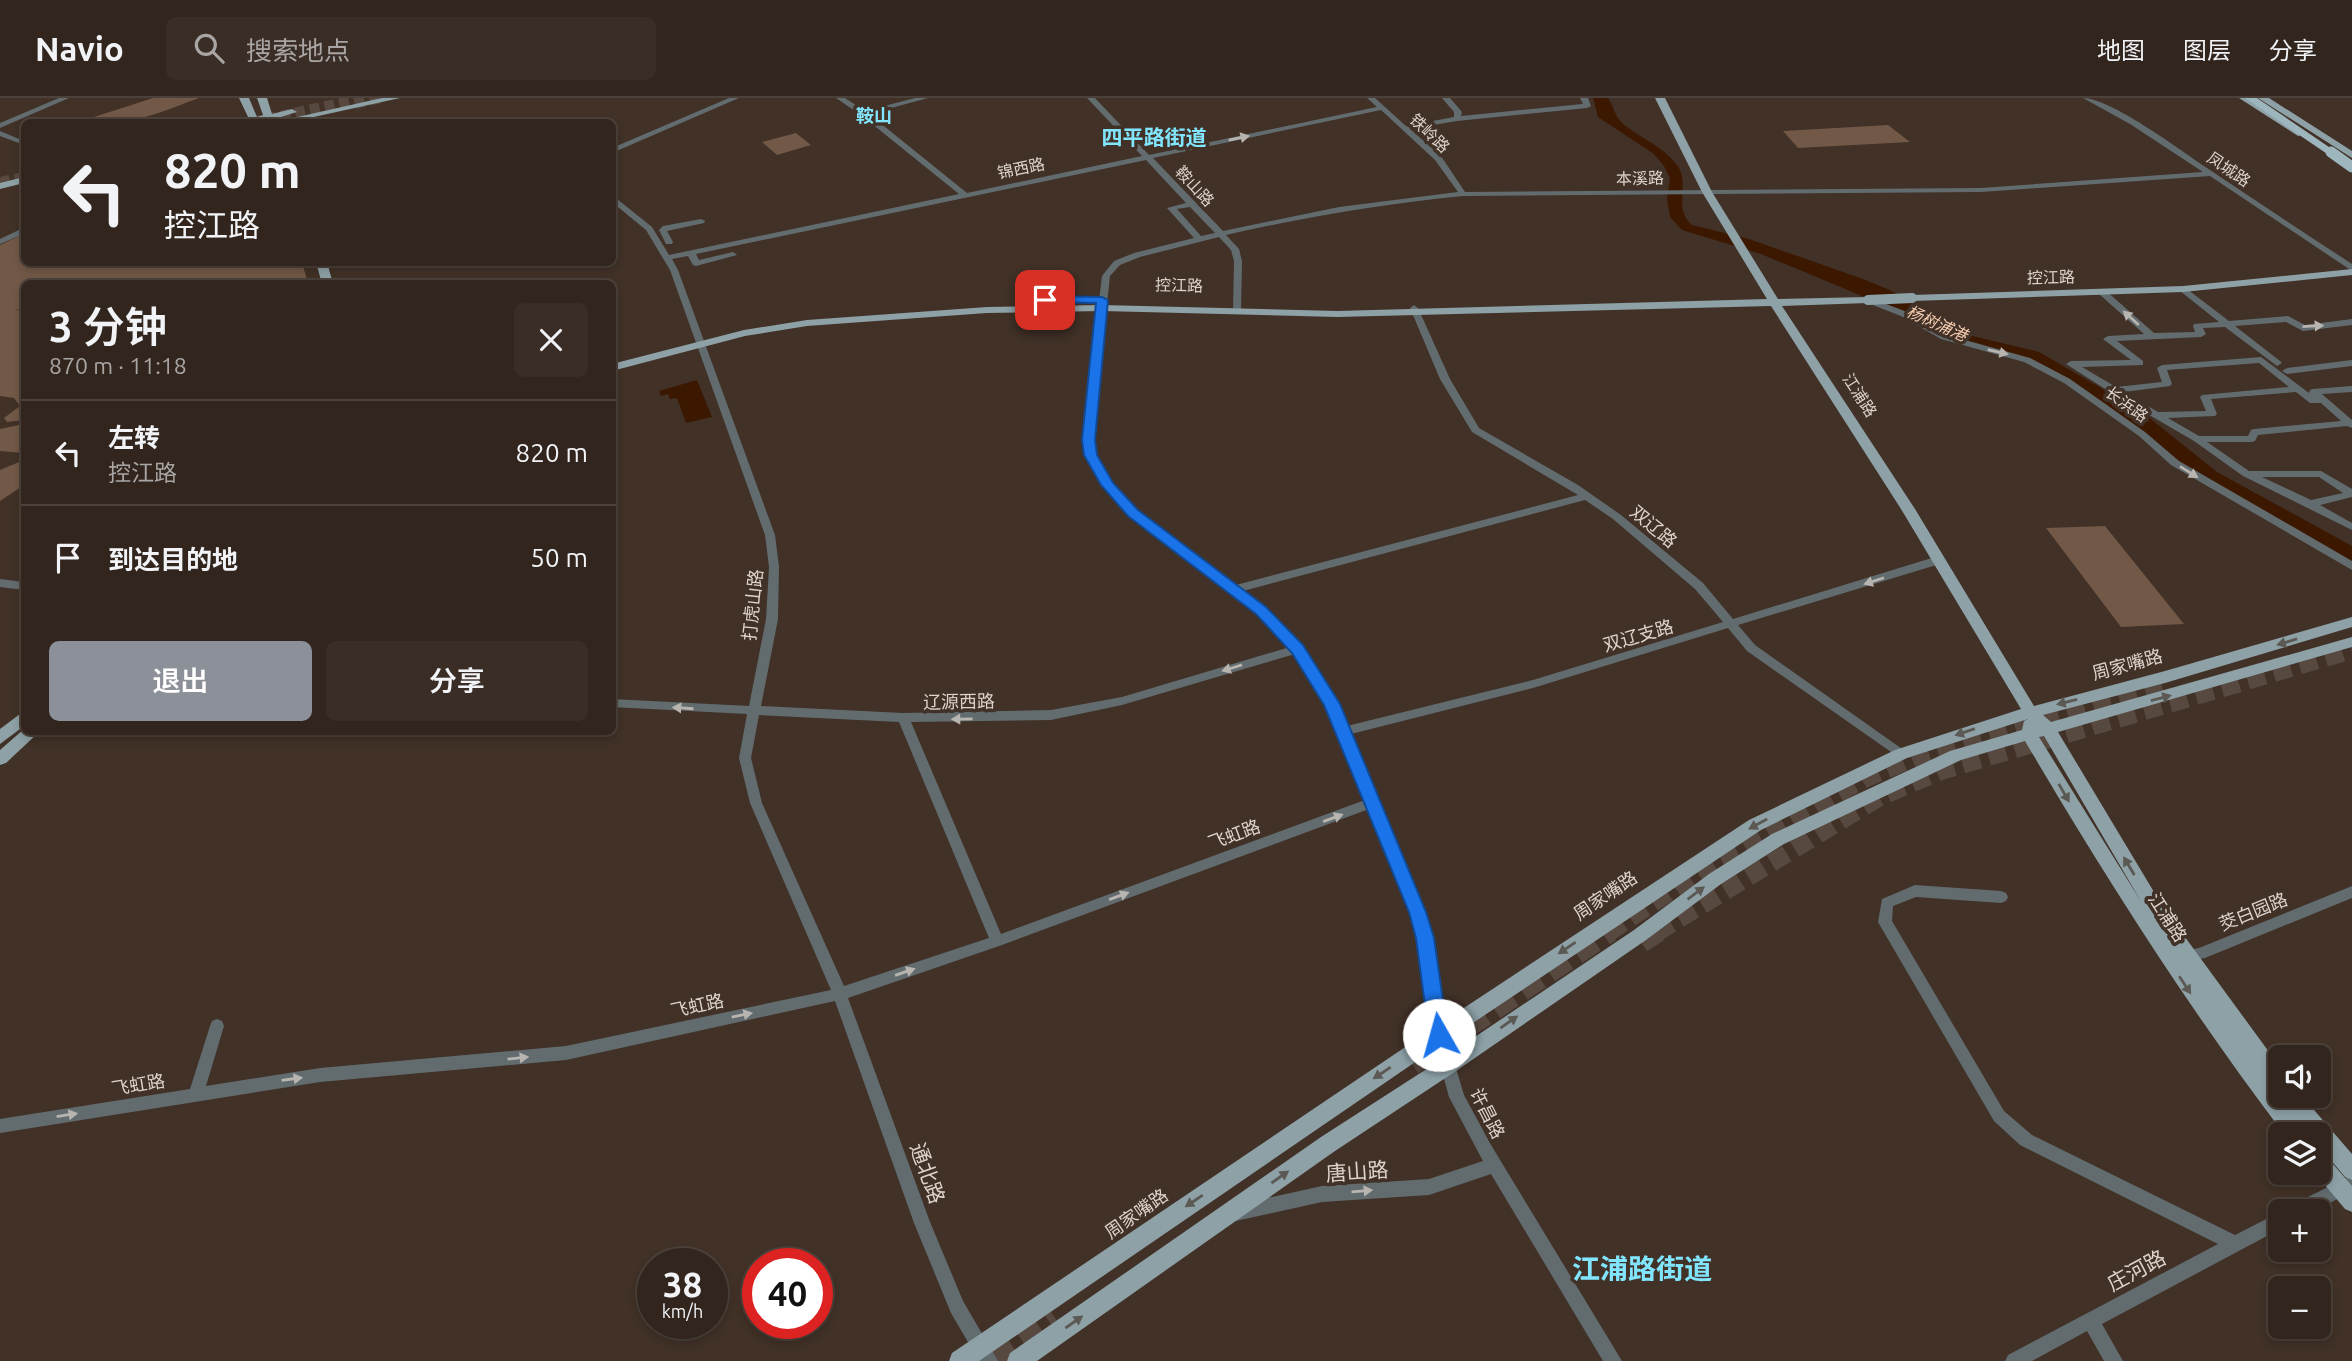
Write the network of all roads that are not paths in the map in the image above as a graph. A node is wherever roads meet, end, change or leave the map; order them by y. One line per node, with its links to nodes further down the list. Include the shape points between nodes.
1 (65, 98): 27 (street)
2 (244, 98): 21 (main road)
3 (262, 98): 22 (main road)
4 (354, 98): 23 (main road)
5 (395, 98): 24 (main road)
6 (735, 98): 31 (street)
7 (840, 98): 20 (street)
8 (924, 98): 20 (street)
9 (1091, 98): 32 (street, 鞍山路)
10 (1371, 98): 18 (street, 铁岭路)
11 (1446, 98): 25 (street, via 1458,112)
12 (1584, 98): 19 (street, via 1587,106)
13 (1660, 98): 42 (main road, 江浦路)
14 (2087, 98): 36 (street, 凤城路)
15 (2244, 98): 34 (main road)
16 (2250, 98): 34 (highway, bridge)
17 (2260, 98): 33 (main road); 33 (highway)
18 (1382, 108): 28 (street, 铁岭路); 32 (street, 锦西路, one-way to 18)
19 (1522, 111): 25 (street); 26 (street)
20 (864, 113): 43 (street)
21 (251, 119)
22 (268, 119)
23 (272, 119)
24 (295, 119)
25 (1457, 119): 28 (street)
26 (1533, 122)
27 (0, 126)
28 (1406, 128): 44 (street, 铁岭路, via 1438,158)
29 (0, 133): 30 (street)
30 (21, 142)
31 (616, 149)
32 (1148, 156): 43 (street, 锦西路); 46 (street, 鞍山路)
33 (2352, 158)
34 (2352, 167)
35 (21, 171): 37 (main road)
36 (2212, 174): 42 (street, 本溪路, via 1981,190); 56 (street, 凤城路)
37 (0, 175)
38 (21, 181): 39 (main road)
39 (0, 186)
40 (1663, 192): 41 (street, 本溪路); 44 (street, 本溪路)
41 (1691, 192): 42 (street, 本溪路)
42 (1707, 192): 61 (main road, 江浦路)
43 (964, 194): 53 (street, 锦西路)
44 (1463, 194): 49 (street, 本溪路, via 1325,210)
45 (616, 200): 55 (street, 打虎山路, via 649,229)
46 (1192, 204): 49 (street, 鞍山路); 50 (street, via 1171,208)
47 (701, 221): 52 (street, via 666,228)
48 (21, 232): 51 (street)
49 (1220, 234): 50 (street, 本溪路); 62 (street, 鞍山路, via 1235,249 1238,261)
50 (1199, 239): 60 (street, 本溪路, via 1117,263 1106,276)
51 (0, 242)
52 (669, 242)
53 (691, 253): 54 (street, via 696,263); 55 (street, 锦西路)
54 (733, 255)
55 (666, 258): 67 (street, 打虎山路)
56 (2352, 270): 57 (main road, 控江路)
57 (2183, 289): 58 (main road, 控江路); 65 (street)
58 (2102, 292): 59 (main road, 控江路, bridge); 66 (street, one-way to 58)
59 (1868, 300): 61 (main road, 控江路); 85 (street, 长浜路, one-way to 85, via 1944,337 2027,360 2067,381 2175,463)
60 (1102, 304): 62 (main road, 控江路); 67 (main road, 控江路, via 852,318); 67 (main road, 控江路, via 953,303 801,318); 88 (street, 许昌路, via 1088,423 1091,455 1108,485 1133,513)
61 (1775, 304): 63 (main road, 控江路); 84 (main road, 江浦路)
62 (1237, 306): 63 (main road, 控江路)
63 (1415, 310): 81 (street, 双辽路, via 1439,368 1475,430)
64 (2351, 323): 65 (street, one-way to 64, via 2288,319 2303,328)
65 (2229, 324): 66 (street, via 2197,327 2201,334); 71 (street)
66 (2152, 336): 74 (street, via 2108,339 2140,363 2071,365)
67 (700, 340): 68 (main road, 控江路); 70 (main road, 控江路); 95 (street, 打虎山路, via 773,548 772,619)
68 (616, 359)
69 (2352, 363): 71 (street)
70 (616, 367)
71 (2287, 371): 75 (street)
72 (2297, 389): 74 (street, via 2260,360 2162,368 2167,384); 76 (street, via 2312,401); 77 (street, via 2204,397 2212,414)
73 (2352, 389): 75 (street)
74 (2113, 390): 77 (street)
75 (2313, 391): 76 (street)
76 (2323, 400): 78 (street)
77 (2156, 415): 79 (street)
78 (2351, 424): 79 (street, via 2254,432 2252,439)
79 (2197, 439): 80 (street)
80 (2247, 474): 82 (street); 82 (street, via 2321,474 2352,494)
81 (1587, 496): 88 (street); 90 (street, 双辽路, via 1699,586)
82 (2310, 504): 83 (street)
83 (2352, 527)
84 (1939, 560): 90 (street, 双辽支路, one-way to 90); 94 (main road, 江浦路)
85 (2352, 566)
86 (0, 583): 87 (street)
87 (21, 586)
88 (1233, 590): 92 (street, 许昌路, via 1261,610)
89 (2352, 622): 94 (main road, 周家嘴路, one-way to 94)
90 (1733, 625): 98 (street, 双辽支路, via 1533,684); 102 (street, 双辽路, via 1751,648)
91 (2352, 642): 99 (main road, one-way to 91)
92 (1298, 649): 96 (street, 辽源西路, one-way to 96, via 1085,710 1051,715); 98 (street, 许昌路)
93 (616, 703): 95 (street, 辽源西路, one-way to 93)
94 (2030, 712): 99 (main road); 102 (main road, 周家嘴路, one-way to 102)
95 (751, 713): 96 (street, 辽源西路); 110 (street, 打虎山路, via 745,758 756,803)
96 (902, 718): 107 (street)
97 (21, 719): 101 (main road)
98 (1344, 731): 104 (street, 许昌路)
99 (2038, 731): 108 (main road, 江浦路, one-way to 99); 109 (main road, 江浦路, one-way to 109); 113 (main road, one-way to 99, via 1778,839 1933,765)
100 (28, 735): 103 (main road)
101 (0, 738)
102 (1901, 754): 112 (main road, 周家嘴路, one-way to 112, via 1826,788 1720,846)
103 (0, 759)
104 (1374, 803): 107 (street, 飞虹路, one-way to 104); 112 (street, 许昌路, via 1418,912)
105 (2352, 892): 108 (street, 茭白园路)
106 (2001, 897): 126 (street, via 1915,891 1887,903 1885,922 1999,1116 2025,1140)
107 (997, 941): 110 (street, 飞虹路, one-way to 107)
108 (2186, 956): 109 (street, 茭白园路); 114 (main road, 江浦路)
109 (2166, 957): 117 (main road, 江浦路, one-way to 117)
110 (840, 994): 115 (street, 飞虹路, one-way to 110, via 320,1075 565,1053); 128 (street, 通北路, via 922,1223 957,1307)
111 (217, 1026): 115 (street)
112 (1439, 1035): 113 (street, 许昌路); 128 (main road, 周家嘴路, one-way to 128)
113 (1447, 1067): 119 (street, 许昌路, via 1457,1097); 124 (main road, one-way to 113)
114 (2268, 1067)
115 (196, 1094): 118 (street, 飞虹路, one-way to 115)
116 (2300, 1108): 120 (main road)
117 (2287, 1122)
118 (0, 1126)
119 (1494, 1165): 124 (street, 唐山路, one-way to 119, via 1322,1194 1429,1187); 131 (street, 许昌路)
120 (2352, 1170)
121 (2331, 1175): 122 (main road)
122 (2348, 1191): 123 (street)
123 (2328, 1199)
124 (1223, 1217): 130 (main road, one-way to 124)
125 (2268, 1226): 126 (street, 庄河路)
126 (2235, 1244): 127 (street, 庄河路)
127 (2090, 1320): 132 (street, 庄河路); 133 (street)
128 (985, 1354): 129 (main road, 周家嘴路)
129 (960, 1361)
130 (1018, 1361)
131 (1613, 1361)
132 (2014, 1361)
133 (2114, 1361)

